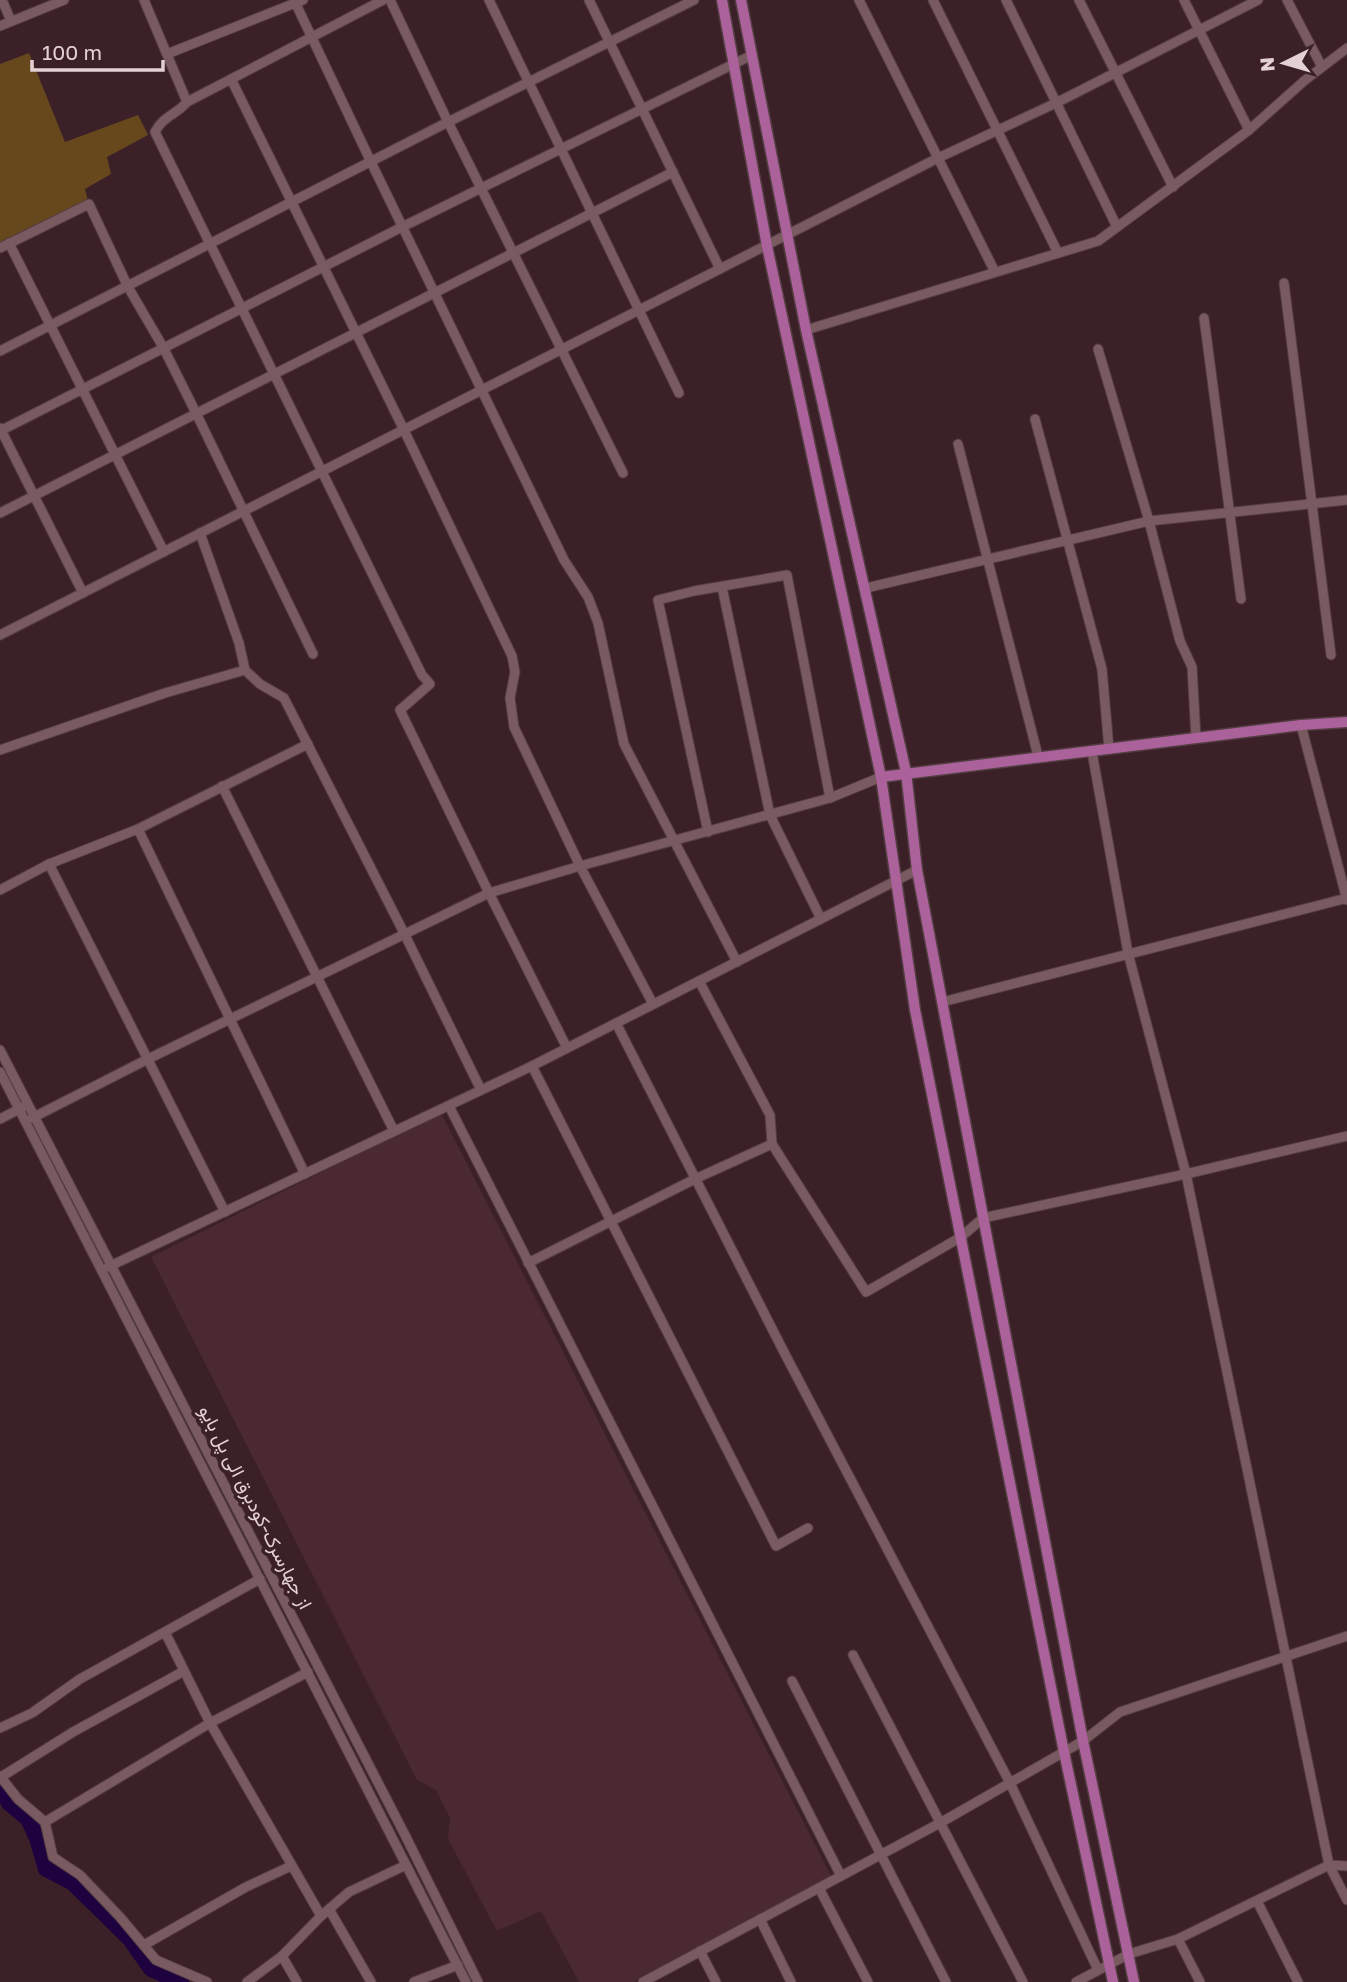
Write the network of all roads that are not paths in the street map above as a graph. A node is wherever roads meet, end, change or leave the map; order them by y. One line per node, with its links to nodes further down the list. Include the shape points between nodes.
1 (2, 0): 19 (street)
2 (64, 0): 19 (street)
3 (144, 0): 25 (street)
4 (383, 0): 22 (street)
5 (390, 0): 35 (street)
6 (489, 0): 31 (street)
7 (589, 0): 23 (street)
8 (694, 0): 23 (street)
9 (722, 0): 27 (main road)
10 (741, 0): 26 (main road)
11 (859, 0): 39 (street)
12 (933, 0): 36 (street)
13 (1006, 0): 33 (street)
14 (1079, 0): 29 (street)
15 (1184, 0): 21 (street)
16 (1258, 0): 21 (street)
17 (1287, 0): 28 (street)
18 (298, 1): 22 (street); 25 (street)
19 (10, 22): 20 (street)
20 (0, 26)
21 (1199, 30): 29 (street); 37 (street)
22 (312, 37): 30 (street); 40 (street)
23 (610, 41): 31 (street); 34 (street)
24 (1347, 48): 28 (street)
25 (167, 54): 32 (street)
26 (752, 54): 27 (street); 48 (main road)
27 (733, 64): 34 (street); 51 (main road)
28 (1322, 67): 37 (street)
29 (1115, 73): 33 (street); 43 (street)
30 (231, 79): 32 (street); 44 (street)
31 (528, 82): 35 (street); 38 (street)
32 (187, 102): 49 (street, via 161,121 155,132)
33 (1056, 103): 36 (street); 47 (street)
34 (642, 108): 38 (street); 41 (street)
35 (448, 122): 40 (street); 42 (street)
36 (997, 130): 39 (street); 53 (street)
37 (1249, 130): 43 (street)
38 (561, 148): 42 (street); 45 (street)
39 (938, 158): 48 (street); 56 (street)
40 (370, 162): 44 (street); 46 (street)
41 (673, 172): 45 (street); 55 (street)
42 (482, 187): 46 (street); 52 (street)
43 (1172, 187): 47 (street)
44 (290, 203): 49 (street); 54 (street)
45 (592, 213): 52 (street); 61 (street)
46 (402, 227): 54 (street); 59 (street)
47 (1118, 227): 53 (street, via 1098,241)
48 (787, 236): 51 (street); 64 (main road)
49 (210, 243): 58 (street); 60 (street)
50 (5, 246): 58 (street, via 88,204); 63 (street)
51 (767, 246): 55 (street); 110 (main road)
52 (514, 252): 59 (street); 68 (street)
53 (1058, 253): 56 (street)
54 (322, 267): 60 (street); 65 (street)
55 (720, 270): 61 (street)
56 (995, 272): 64 (street)
57 (1284, 283): 84 (street)
58 (128, 286): 63 (street); 66 (street)
59 (434, 293): 65 (street); 72 (street)
60 (241, 308): 66 (street); 70 (street)
61 (639, 311): 68 (street); 73 (street)
62 (1204, 318): 86 (street)
63 (50, 325): 69 (street); 71 (street)
64 (806, 330): 94 (main road)
65 (355, 333): 70 (street); 77 (street)
66 (163, 347): 71 (street); 74 (street)
67 (1098, 349): 88 (street)
68 (562, 350): 72 (street); 81 (street)
69 (0, 351)
70 (274, 374): 74 (street); 80 (street)
71 (83, 389): 76 (street); 79 (street)
72 (482, 391): 77 (street); 116 (street, via 564,560 588,597 624,744)
73 (679, 393)
74 (196, 413): 79 (street); 85 (street)
75 (1035, 419): 90 (street)
76 (0, 430): 82 (street)
77 (404, 430): 80 (street); 118 (street, via 512,656 514,727)
78 (958, 444): 92 (street)
79 (115, 454): 82 (street); 91 (street)
80 (321, 471): 85 (street); 122 (street, via 430,684 400,709)
81 (623, 473)
82 (34, 495): 87 (street); 95 (street)
83 (1347, 500): 84 (street)
84 (1312, 503): 86 (street); 99 (street)
85 (244, 510): 89 (street); 98 (street)
86 (1230, 512): 88 (street); 96 (street)
87 (0, 513)
88 (1149, 521): 90 (street); 103 (street, via 1180,641 1192,667)
89 (200, 533): 91 (street); 100 (street)
90 (1068, 540): 92 (street); 105 (street, via 1102,669)
91 (164, 552): 95 (street)
92 (988, 560): 94 (street); 108 (street)
93 (722, 587): 112 (street, via 786,575); 113 (street); 115 (street, via 658,600)
94 (866, 588): 109 (main road)
95 (83, 593): 97 (street)
96 (1241, 599)
97 (1, 631)
98 (313, 654)
99 (1331, 655)
100 (245, 670): 104 (street, via 284,698); 106 (street, via 165,692)
101 (1347, 722): 102 (main road)
102 (1301, 725): 103 (main road); 123 (street)
103 (1196, 738): 105 (main road)
104 (308, 744): 111 (street); 125 (street)
105 (1109, 749): 107 (main road)
106 (0, 750)
107 (1092, 752): 108 (main road); 126 (street)
108 (1038, 756): 109 (main road)
109 (906, 772): 110 (main road); 119 (main road)
110 (881, 777): 112 (street); 120 (main road)
111 (222, 786): 114 (street); 128 (street)
112 (830, 798): 113 (street)
113 (770, 815): 115 (street); 124 (street)
114 (138, 829): 117 (street); 132 (street)
115 (708, 832): 116 (street)
116 (675, 841): 118 (street); 127 (street)
117 (49, 864): 121 (street); 136 (street)
118 (580, 866): 122 (street); 131 (street)
119 (917, 870): 120 (street); 130 (main road)
120 (897, 881): 124 (street); 153 (main road, via 915,1010)
121 (0, 890)
122 (489, 893): 125 (street); 134 (street)
123 (1347, 899): 126 (street)
124 (821, 919): 127 (street)
125 (404, 933): 128 (street); 139 (street)
126 (1128, 953): 130 (street); 148 (street)
127 (737, 962): 129 (street)
128 (316, 976): 132 (street); 144 (street)
129 (699, 981): 131 (street); 146 (street, via 770,1115)
130 (942, 1002): 151 (main road)
131 (653, 1004): 133 (street)
132 (231, 1020): 136 (street); 147 (street)
133 (616, 1023): 134 (street); 149 (street)
134 (568, 1048): 137 (street)
135 (0, 1050): 141 (street, از جهارسرک-کودبرق الی پل بایو)
136 (148, 1059): 143 (street); 150 (street)
137 (532, 1066): 139 (street); 152 (street)
138 (0, 1072): 141 (street, از جهارسرک-کودبرق الی پل بایو)
139 (481, 1090): 140 (street)
140 (449, 1105): 144 (street); 154 (street)
141 (24, 1107): 142 (street); 143 (street, از جهارسرک-کودبرق الی پل بایو)
142 (0, 1119)
143 (30, 1119): 155 (street, از جهارسرک-کودبرق الی پل بایو); 156 (street, از جهارسرک-کودبرق الی پل بایو)
144 (394, 1131): 147 (street)
145 (1347, 1136): 148 (street)
146 (772, 1144): 149 (street); 153 (street, via 866,1292)
147 (305, 1174): 150 (street)
148 (1185, 1174): 151 (street); 162 (street)
149 (695, 1179): 152 (street); 171 (street)
150 (225, 1212): 155 (street)
151 (984, 1218): 153 (street); 168 (main road)
152 (612, 1222): 154 (street); 157 (street, via 776,1546)
153 (961, 1237): 169 (main road)
154 (528, 1263): 179 (street)
155 (112, 1265): 156 (street); 199 (street, از جهارسرک-کودبرق الی پل بایو)
156 (102, 1270): 158 (street, از جهارسرک-کودبرق الی پل بایو)
157 (808, 1528)
158 (260, 1579): 159 (street); 164 (street, از جهارسرک-کودبرق الی پل بایو)
159 (165, 1632): 163 (street); 167 (street)
160 (1347, 1636): 162 (street)
161 (853, 1656): 173 (street)
162 (1286, 1657): 168 (street, via 1120,1712); 176 (street)
163 (184, 1671): 166 (street); 170 (street)
164 (307, 1672): 166 (street); 175 (street, از جهارسرک-کودبرق الی پل بایو)
165 (792, 1681): 174 (street)
166 (210, 1723): 172 (street); 177 (street)
167 (0, 1728)
168 (1083, 1741): 169 (street); 188 (main road)
169 (1064, 1752): 171 (street); 191 (main road)
170 (1, 1776): 172 (street, via 18,1799)
171 (1010, 1783): 173 (street); 192 (street)
172 (45, 1822): 186 (street, via 53,1857 80,1875)
173 (940, 1823): 174 (street); 205 (street)
174 (881, 1854): 179 (street); 204 (street)
175 (406, 1864): 183 (street, via 349,1892); 190 (street, از جهارسرک-کودبرق الی پل بایو)
176 (1329, 1865): 178 (street); 181 (street); 182 (street)
177 (291, 1866): 183 (street); 186 (street)
178 (1347, 1866)
179 (841, 1876): 180 (street)
180 (819, 1888): 184 (street); 203 (street)
181 (1347, 1900)
182 (1257, 1901): 185 (street); 210 (street)
183 (325, 1912): 189 (street); 196 (street)
184 (760, 1919): 187 (street); 202 (street)
185 (1178, 1939): 188 (street); 209 (street)
186 (144, 1945): 193 (street, via 156,1960)
187 (700, 1951): 200 (street); 201 (street)
188 (1129, 1954): 191 (street); 208 (main road)
189 (282, 1955): 194 (street); 195 (street)
190 (458, 1965): 197 (street); 198 (street, از جهارسرک-کودبرق الی پل بایو)
191 (1110, 1966): 192 (street); 207 (main road)
192 (1098, 1969): 206 (street)
193 (207, 1982)
194 (247, 1982)
195 (297, 1982)
196 (371, 1982)
197 (414, 1982)
198 (466, 1982)
199 (478, 1982)
200 (643, 1982)
201 (716, 1982)
202 (791, 1982)
203 (868, 1982)
204 (946, 1982)
205 (1023, 1982)
206 (1076, 1982)
207 (1113, 1982)
208 (1134, 1982)
209 (1200, 1982)
210 (1298, 1982)

